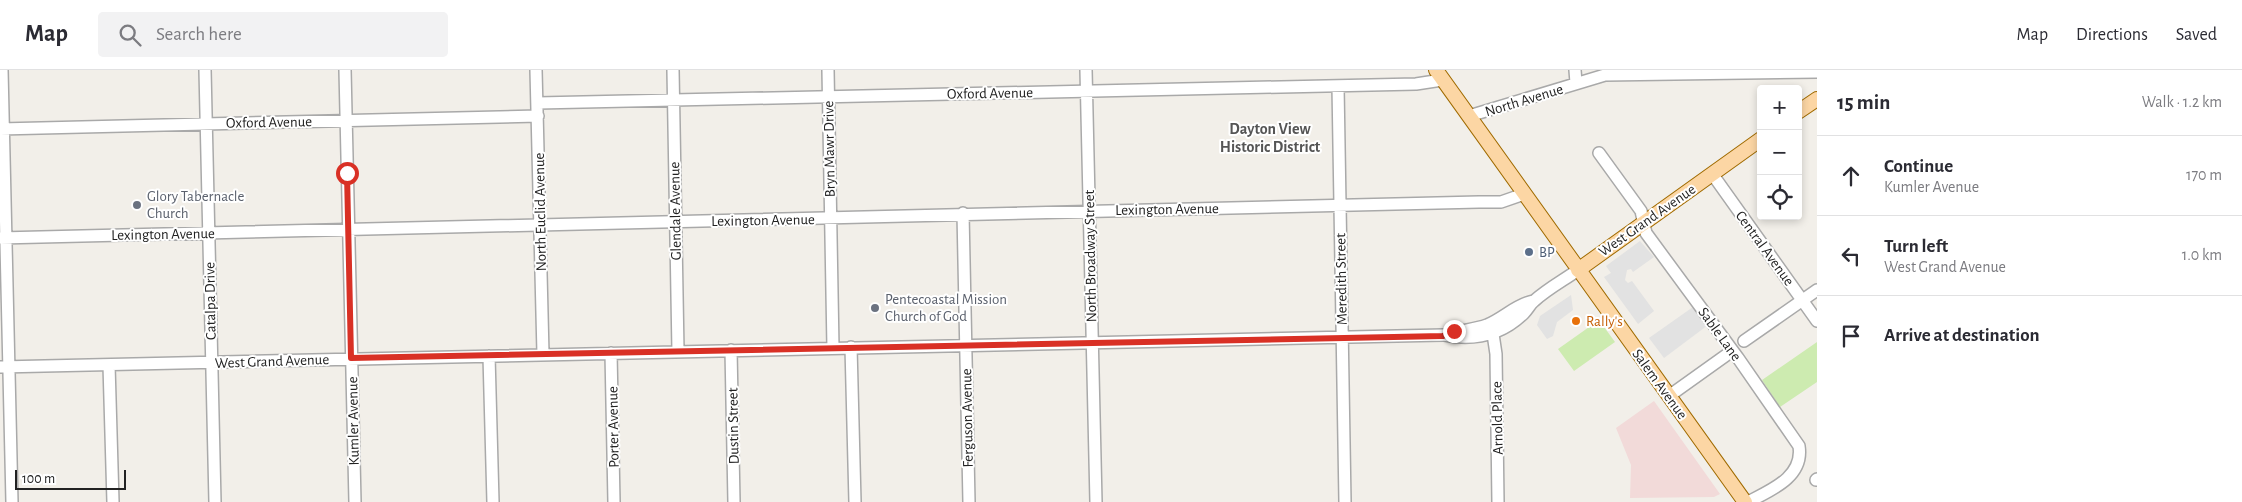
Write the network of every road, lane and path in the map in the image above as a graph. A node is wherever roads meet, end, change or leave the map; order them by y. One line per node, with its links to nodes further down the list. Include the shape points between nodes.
1 (2, 70): 24 (street)
2 (205, 70): 23 (street, Catalpa Drive)
3 (344, 70): 22 (street, Kumler Avenue)
4 (536, 70): 18 (street, North Euclid Avenue)
5 (673, 70): 17 (street, Glendale Avenue)
6 (828, 70): 15 (street, Bryn Mawr Drive)
7 (1086, 70): 14 (street, North Broadway Street)
8 (1575, 70): 12 (street)
9 (1690, 72): 10 (street, North Avenue); 12 (street, North Avenue, via 1605,75)
10 (1817, 72)
11 (1439, 75): 13 (street, Oxford Avenue, via 1416,84); 21 (main road, Salem Avenue)
12 (1576, 83): 21 (street, North Avenue)
13 (1338, 86): 14 (street, Oxford Avenue); 29 (street, Meredith Street)
14 (1086, 91): 15 (street, Oxford Avenue); 30 (street, North Broadway Street)
15 (828, 97): 17 (street, Oxford Avenue); 32 (street, Bryn Mawr Drive)
16 (1817, 99): 19 (main road)
17 (674, 100): 18 (street, Oxford Avenue); 34 (street, Glendale Avenue)
18 (538, 103): 20 (street, North Euclid Avenue)
19 (1802, 109)
20 (538, 116): 22 (street, Oxford Avenue); 35 (street, North Euclid Avenue)
21 (1469, 116): 28 (main road, Salem Avenue)
22 (346, 120): 23 (street, Oxford Avenue); 36 (street, Kumler Avenue)
23 (206, 124): 24 (street, Oxford Avenue); 37 (street, Catalpa Drive)
24 (1, 129): 38 (street)
25 (1757, 142): 27 (main road, West Grand Avenue)
26 (1599, 153): 33 (street, Sable Lane, via 1641,211)
27 (1712, 175): 33 (main road, West Grand Avenue); 41 (street, Central Avenue)
28 (1524, 194): 29 (street, Lexington Avenue, via 1502,202); 39 (main road, Salem Avenue)
29 (1340, 205): 30 (street, Lexington Avenue); 46 (street, Meredith Street)
30 (1089, 210): 31 (street, Lexington Avenue); 48 (street, North Broadway Street)
31 (963, 213): 32 (street, Lexington Avenue); 49 (street, Ferguson Avenue)
32 (831, 218): 34 (street, Lexington Avenue); 51 (street, Bryn Mawr Drive)
33 (1643, 221): 39 (main road, West Grand Avenue); 54 (street, Sable Lane, via 1646,233)
34 (676, 222): 35 (street, Lexington Avenue); 53 (street, Glendale Avenue)
35 (541, 225): 36 (street, Lexington Avenue); 56 (street, North Euclid Avenue)
36 (348, 229): 37 (street, Lexington Avenue); 58 (street, Kumler Avenue)
37 (209, 233): 38 (street, Lexington Avenue); 59 (street, Catalpa Drive)
38 (3, 238): 61 (street)
39 (1578, 270): 42 (street, West Grand Avenue); 62 (main road, Salem Avenue)
40 (1817, 290): 41 (street)
41 (1802, 300): 43 (street, Central Avenue); 47 (street)
42 (1533, 301): 44 (street, West Grand Avenue, via 1525,312); 45 (street, West Grand Avenue, via 1490,324)
43 (1817, 321)
44 (1493, 334): 45 (street, West Grand Avenue, via 1460,339); 74 (street, Arnold Place)
45 (1443, 336): 46 (street, West Grand Avenue)
46 (1343, 338): 48 (street, West Grand Avenue); 73 (street, Meredith Street)
47 (1744, 341)
48 (1092, 342): 49 (street, West Grand Avenue); 72 (street, North Broadway Street)
49 (966, 344): 50 (street, West Grand Avenue); 71 (street, Ferguson Avenue)
50 (851, 347): 51 (street, West Grand Avenue); 70 (street)
51 (834, 348): 52 (street, West Grand Avenue)
52 (731, 350): 53 (street, West Grand Avenue); 69 (street, Dustin Street)
53 (678, 351): 55 (street, West Grand Avenue)
54 (1732, 351): 62 (street); 75 (street, Sable Lane, via 1799,449 1793,474)
55 (611, 353): 56 (street, West Grand Avenue); 68 (street, Porter Avenue)
56 (543, 354): 57 (street, West Grand Avenue)
57 (489, 356): 58 (street, West Grand Avenue); 67 (street)
58 (351, 358): 59 (street, West Grand Avenue); 66 (street, Kumler Avenue)
59 (211, 362): 60 (street, West Grand Avenue); 65 (street, Catalpa Drive)
60 (109, 365): 61 (street, West Grand Avenue); 64 (street)
61 (4, 367): 63 (street)
62 (1669, 396): 75 (main road, Salem Avenue)
63 (12, 502)
64 (113, 502)
65 (215, 502)
66 (355, 502)
67 (493, 502)
68 (614, 502)
69 (734, 502)
70 (855, 502)
71 (969, 502)
72 (1096, 502)
73 (1345, 502)
74 (1498, 502)
75 (1747, 502)

